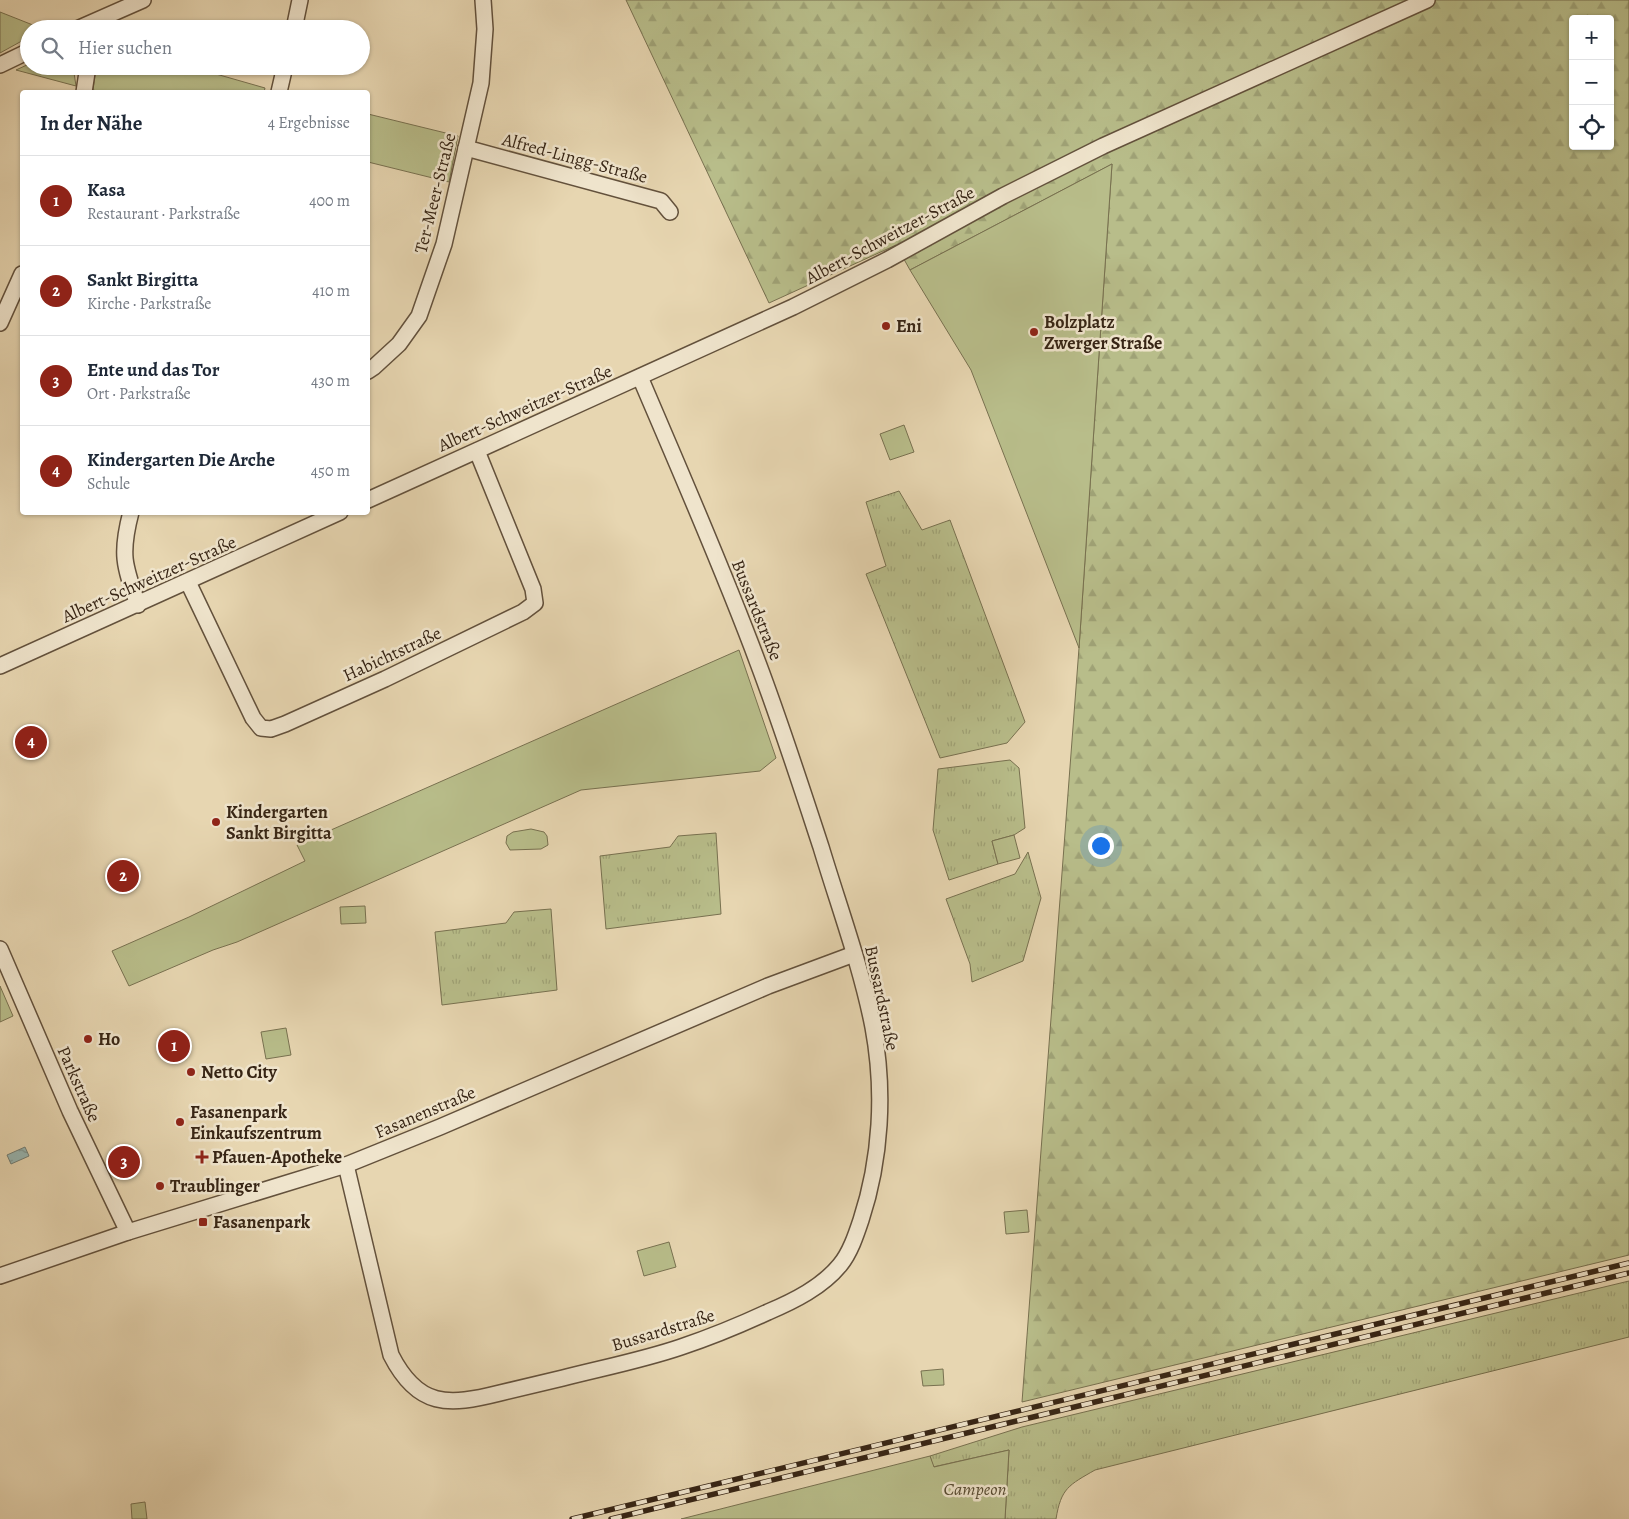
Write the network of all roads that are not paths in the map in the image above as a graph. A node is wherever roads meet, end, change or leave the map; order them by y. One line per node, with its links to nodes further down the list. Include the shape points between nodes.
1 (143, 0): 5 (street)
2 (300, 0): 6 (street)
3 (483, 0): 13 (street, Ter-Meer-Straße, via 485,29 480,83)
4 (1427, 0): 18 (street, Albert-Schweitzer-Straße, via 1103,146 793,307)
5 (97, 20)
6 (296, 20)
7 (20, 55): 8 (street)
8 (0, 65)
9 (87, 75): 11 (street)
10 (283, 75): 12 (street)
11 (84, 90)
12 (279, 90)
13 (466, 148): 14 (street, Alfred-Lingg-Straße, via 661,201); 17 (street, Ter-Meer-Straße, via 444,244 419,316 399,344)
14 (670, 212)
15 (20, 278): 16 (street)
16 (0, 323)
17 (370, 370)
18 (640, 377): 19 (street, Albert-Schweitzer-Straße); 27 (street, Bussardstraße, via 760,667)
19 (477, 451): 20 (street, Albert-Schweitzer-Straße); 23 (street, Habichtstraße, via 533,589 535,603 523,612 385,679 285,724 271,729 261,728 252,718)
20 (370, 499)
21 (130, 515): 24 (street, via 124,559)
22 (333, 515): 23 (street, Albert-Schweitzer-Straße)
23 (188, 582): 24 (street, Albert-Schweitzer-Straße)
24 (138, 604): 25 (street, Albert-Schweitzer-Straße)
25 (0, 666)
26 (0, 949): 29 (street, Parkstraße, via 70,1111)
27 (854, 954): 28 (street, Fasanenstraße, via 768,986); 28 (street, Bussardstraße, via 873,1028 880,1115 870,1193 856,1236 842,1264 827,1279 788,1303 731,1329 670,1350 468,1401 430,1397 415,1389 400,1373 391,1355)
28 (346, 1165): 29 (street, Fasanenstraße)
29 (128, 1232): 30 (street, Fasanenstraße)
30 (0, 1276)

